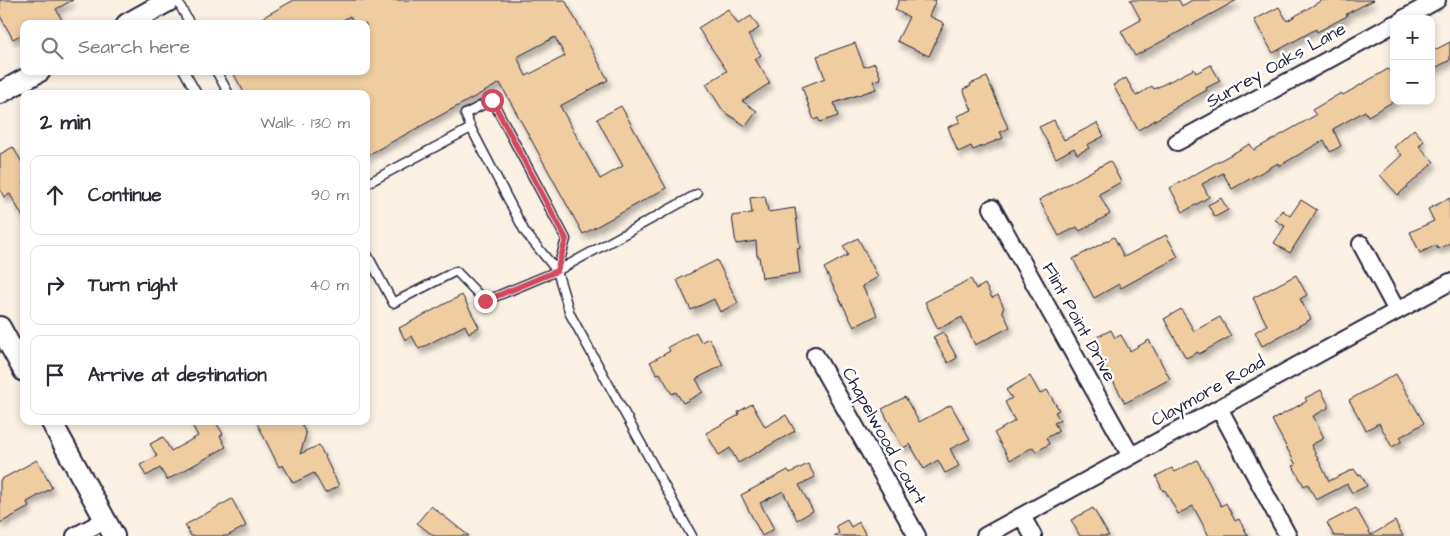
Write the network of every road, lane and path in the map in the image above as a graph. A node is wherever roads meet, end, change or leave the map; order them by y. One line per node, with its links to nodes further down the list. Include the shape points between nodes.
1 (170, 0): 5 (street)
2 (177, 0): 6 (lane)
3 (1437, 0): 4 (street)
4 (1410, 15)
5 (134, 20)
6 (188, 20)
7 (1390, 26): 15 (street, Surrey Oaks Lane)
8 (33, 75): 13 (street)
9 (186, 75): 11 (lane)
10 (218, 75): 12 (lane)
11 (195, 90)
12 (227, 90)
13 (0, 93)
14 (471, 128): 16 (lane); 21 (lane, via 525,232); 21 (lane, via 465,114 492,100 566,239)
15 (1177, 142)
16 (370, 182)
17 (697, 194): 21 (lane)
18 (992, 208): 29 (street, Flint Point Drive)
19 (1361, 244): 23 (street)
20 (370, 260): 21 (lane, via 393,303 456,271 485,301)
21 (557, 271): 33 (lane, via 570,314)
22 (1450, 282): 23 (street, Claymore Road)
23 (1397, 311): 27 (street, Claymore Road)
24 (0, 327): 26 (street)
25 (815, 355): 34 (street, Chapelwood Court)
26 (20, 364)
27 (1219, 408): 29 (street, Claymore Road); 37 (street)
28 (53, 425): 31 (street)
29 (1130, 456): 30 (street, Claymore Road)
30 (1022, 516): 35 (street, Claymore Road); 36 (street)
31 (109, 528): 32 (street)
32 (75, 536)
33 (692, 536)
34 (917, 536)
35 (985, 536)
36 (1033, 536)
37 (1288, 536)

